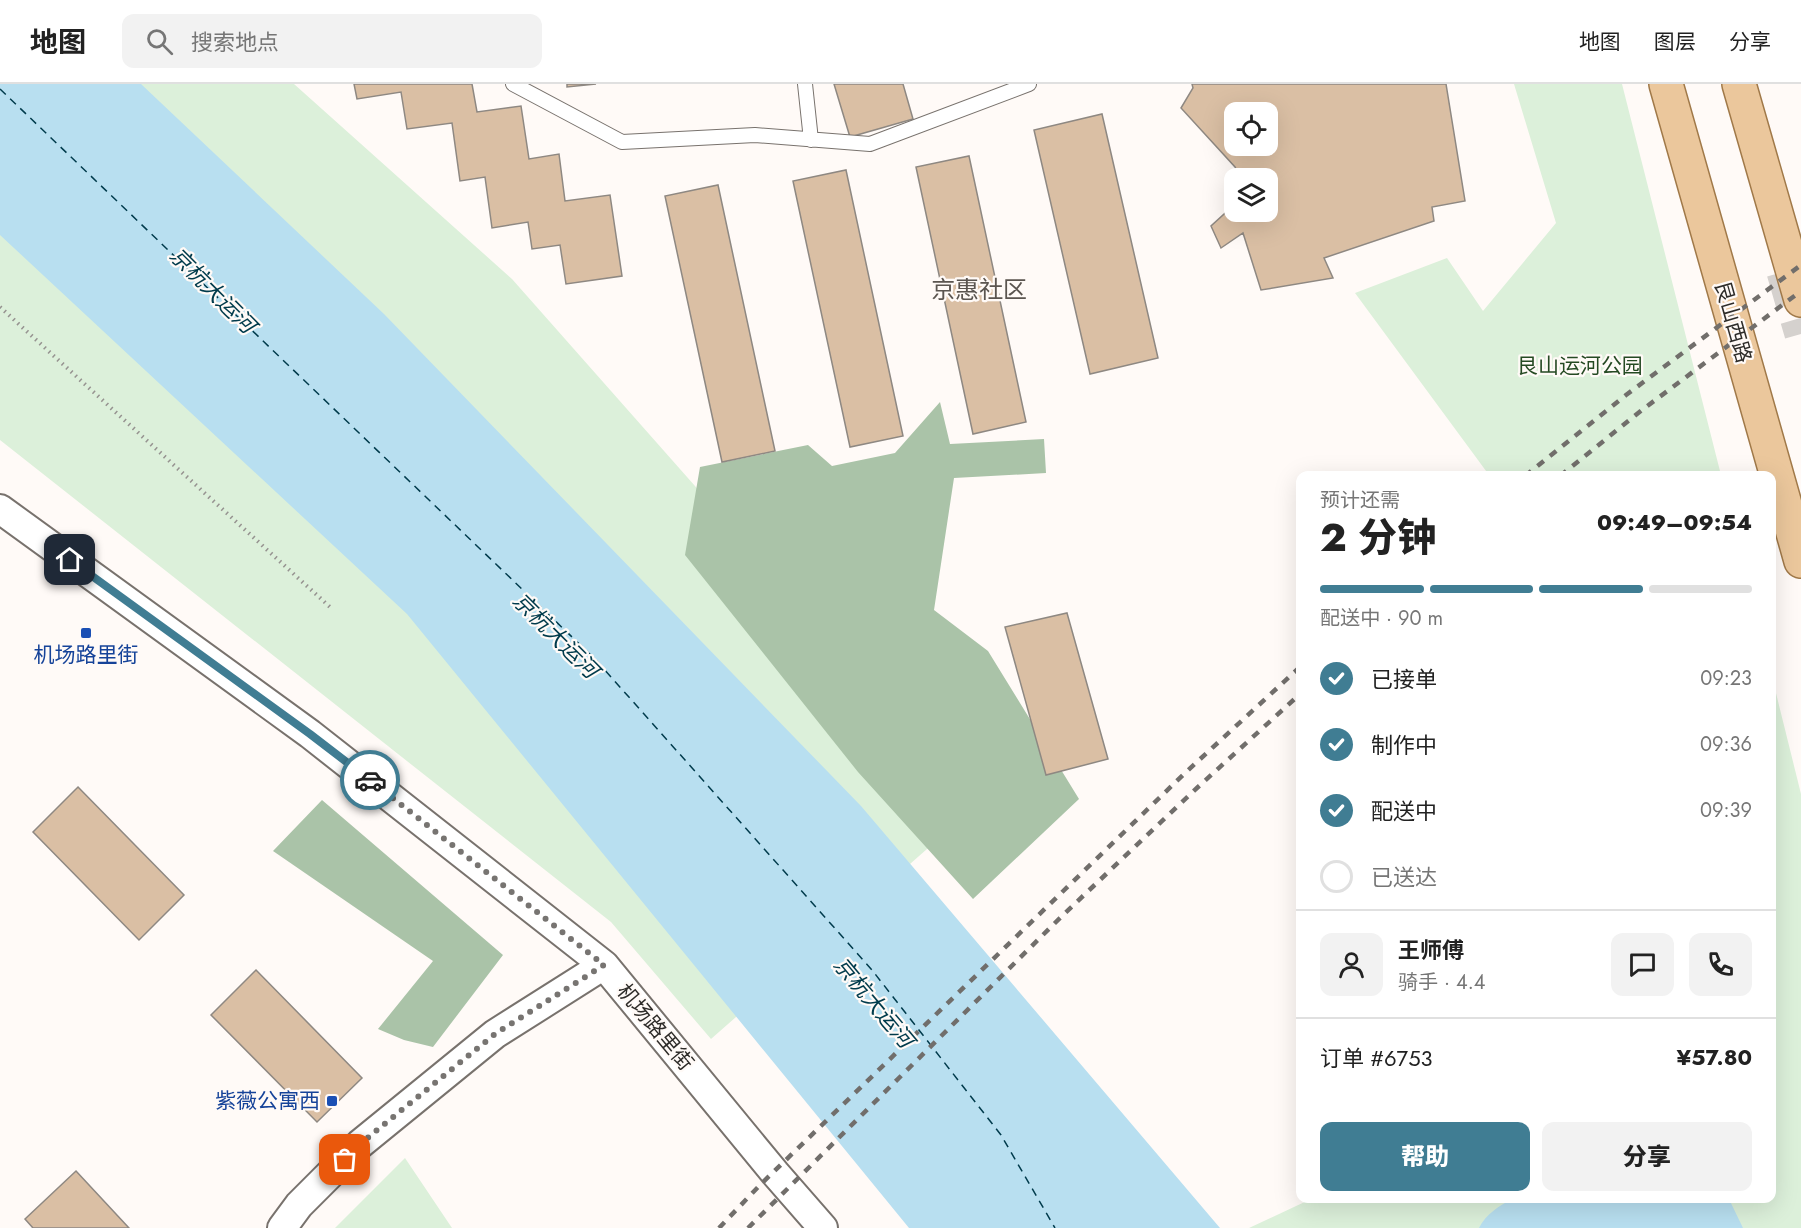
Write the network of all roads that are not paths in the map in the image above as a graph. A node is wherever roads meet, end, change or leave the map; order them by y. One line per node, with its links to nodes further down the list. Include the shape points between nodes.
1 (513, 84): 6 (lane, via 622,142 755,135)
2 (805, 84): 6 (lane)
3 (1029, 84): 6 (lane, via 870,144)
4 (1666, 84): 8 (main road, 艮山西路)
5 (1739, 84): 7 (main road)
6 (811, 140)
7 (1801, 300)
8 (1776, 471)
9 (1776, 473): 11 (main road, 艮山西路)
10 (0, 509): 12 (street, 机场路里街, via 310,734)
11 (1801, 561)
12 (604, 965): 13 (street, via 495,1034 360,1144 299,1205); 14 (street, 机场路里街)
13 (282, 1228)
14 (823, 1228)

